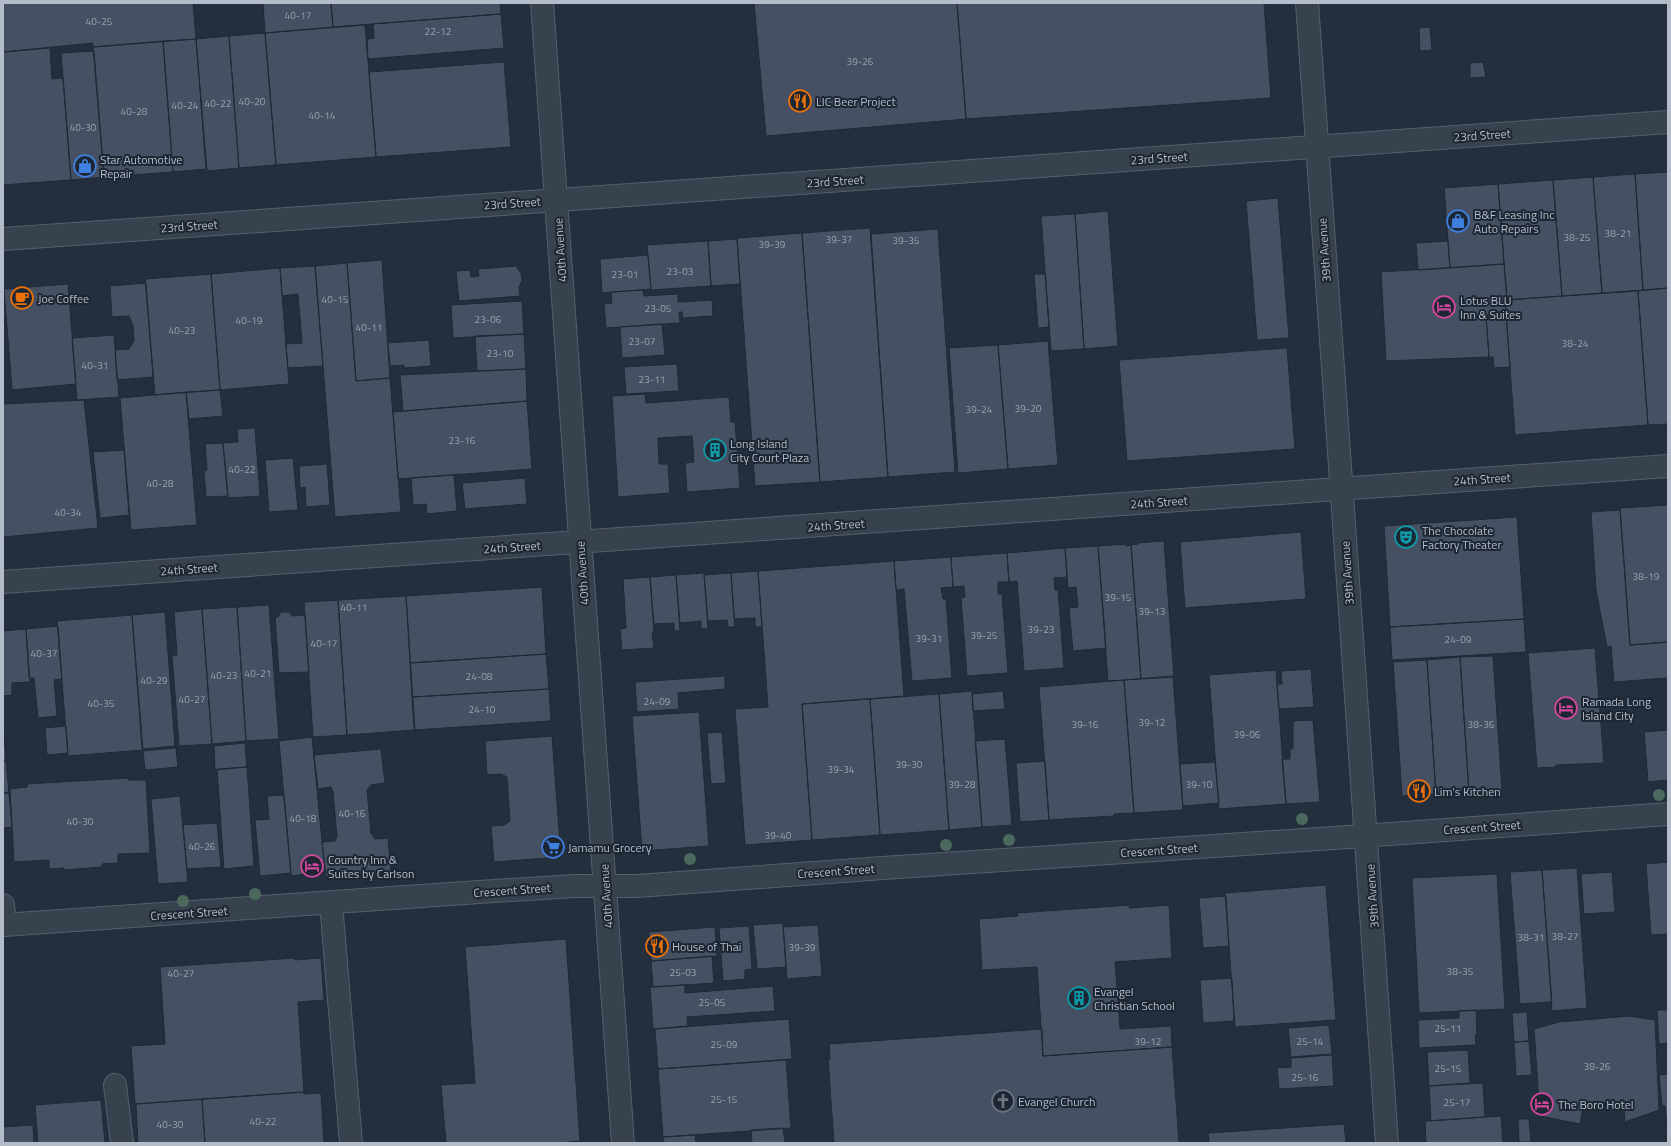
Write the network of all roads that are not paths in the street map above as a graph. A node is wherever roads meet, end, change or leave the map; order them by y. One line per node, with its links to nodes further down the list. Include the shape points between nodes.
1 (542, 3): 5 (street, 40th Avenue)
2 (1307, 3): 4 (street, 39th Avenue)
3 (1668, 122): 4 (street, 23rd Street)
4 (1317, 147): 5 (street, 23rd Street); 8 (street, 39th Avenue)
5 (556, 200): 6 (street, 23rd Street); 9 (street, 40th Avenue)
6 (3, 239)
7 (1668, 466): 8 (street, 24th Street)
8 (1341, 489): 9 (street, 24th Street); 12 (street, 39th Avenue)
9 (580, 542): 10 (street, 24th Street); 13 (street, 40th Avenue)
10 (3, 582)
11 (1668, 814): 12 (street, Crescent Street)
12 (1368, 836): 13 (street, Crescent Street); 20 (street, 39th Avenue)
13 (605, 887): 14 (street, Crescent Street, via 523,889); 19 (street, 40th Avenue)
14 (332, 903): 15 (street, Crescent Street); 18 (street)
15 (4, 918)
16 (114, 1085): 17 (street)
17 (122, 1143)
18 (351, 1143)
19 (622, 1143)
20 (1387, 1143)

